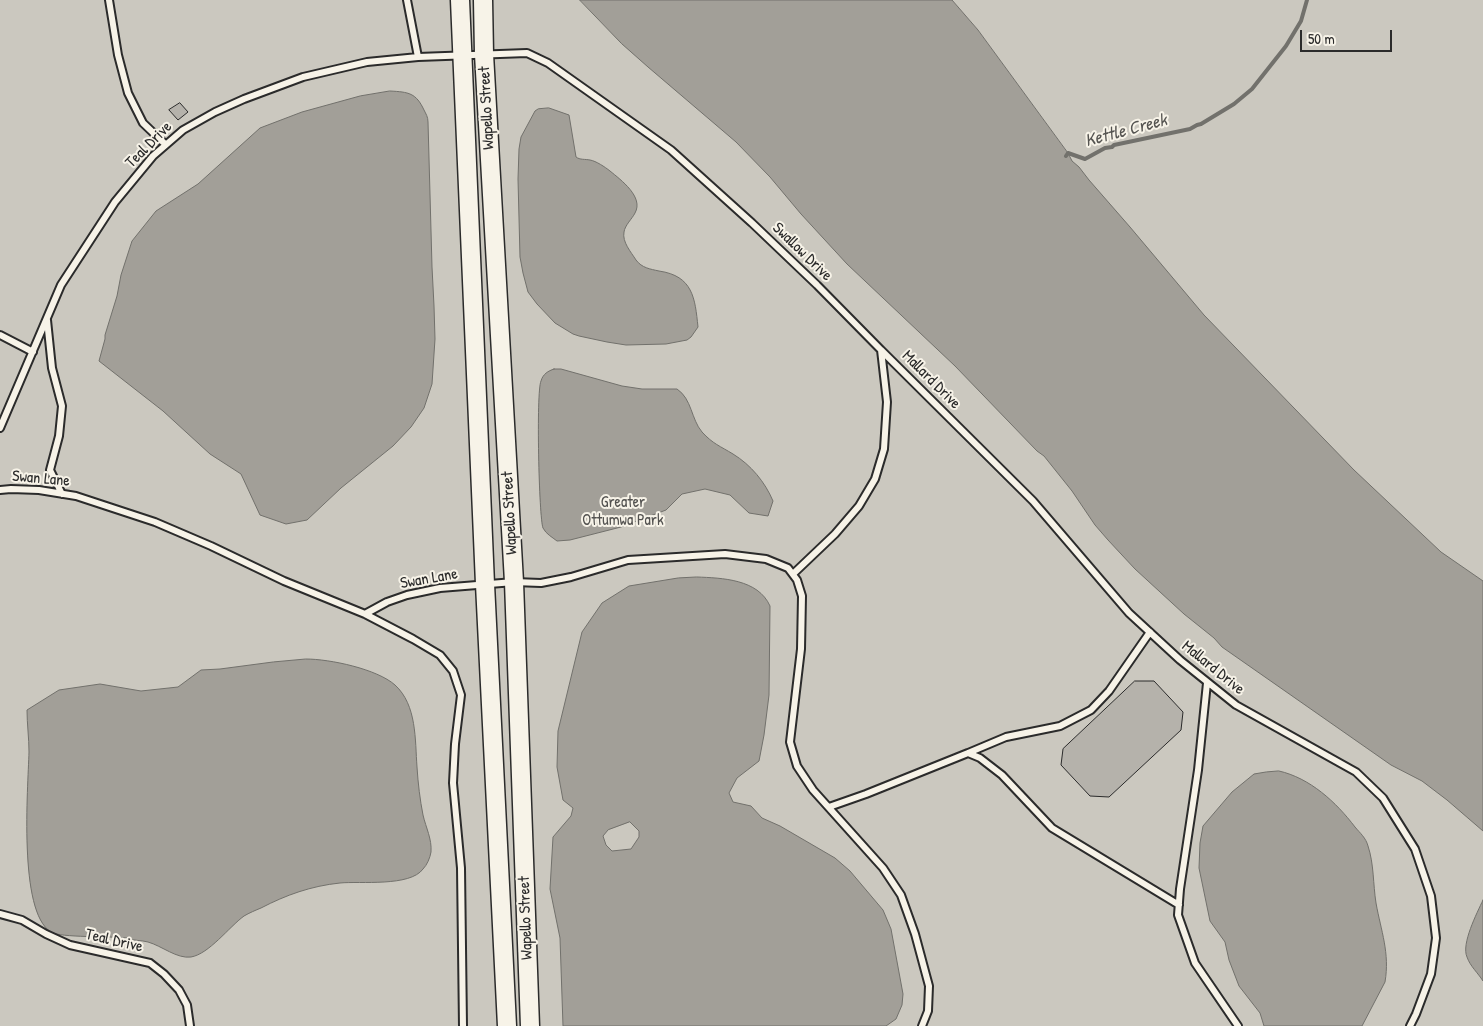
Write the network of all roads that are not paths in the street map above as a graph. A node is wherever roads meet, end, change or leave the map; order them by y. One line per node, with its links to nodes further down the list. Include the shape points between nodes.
1 (110, 0): 8 (lane, via 128,94 143,123)
2 (407, 0): 7 (lane)
3 (460, 0): 6 (main road, Wapello Street)
4 (483, 0): 5 (main road, Wapello Street)
5 (484, 54): 6 (lane, Teal Drive); 11 (lane, Swallow Drive, via 527,53 548,63 671,150 817,285); 17 (main road, Wapello Street)
6 (462, 56): 7 (lane, Teal Drive); 18 (main road, Wapello Street)
7 (418, 57): 8 (lane, Teal Drive, via 367,62 304,77 215,112)
8 (165, 144): 9 (lane, Teal Drive, via 115,202 61,285)
9 (47, 318): 12 (lane, Teal Drive); 15 (lane, via 52,368 62,406 59,436 50,470)
10 (0, 335): 12 (lane)
11 (881, 350): 16 (lane, via 887,402 884,449 875,479 859,506); 20 (lane, Mallard Drive, via 1033,501 1129,613)
12 (33, 352): 13 (lane, Teal Drive)
13 (0, 428)
14 (0, 490): 15 (lane, Swan Lane, via 39,490)
15 (62, 494): 19 (lane, Swan Lane, via 155,522)
16 (793, 574): 17 (lane, Swan Lane, via 788,568 766,559 725,554 628,560 541,583); 23 (lane, via 802,596 801,649 790,742 796,766)
17 (514, 582): 18 (lane, Swan Lane); 29 (main road, Wapello Street)
18 (485, 584): 19 (lane, Swan Lane, via 407,595); 28 (main road, Wapello Street)
19 (365, 614): 27 (lane, via 440,656 454,671 461,695 453,782 462,868)
20 (1150, 632): 21 (lane, Mallard Drive); 22 (lane, via 1091,710 1060,726 1006,737)
21 (1207, 683): 24 (lane); 32 (lane, Mallard Drive, via 1236,705 1356,772 1383,798 1415,849 1431,896 1436,938 1431,974)
22 (968, 753): 23 (lane); 24 (lane, via 1002,775 1052,828)
23 (828, 807): 30 (lane, via 883,868 901,895 928,986 928,1011)
24 (1179, 905): 31 (lane, via 1178,915 1195,963)
25 (0, 914): 26 (lane, Teal Drive, via 22,920 70,945 150,963 180,990 187,1004)
26 (190, 1026)
27 (463, 1026)
28 (507, 1026)
29 (530, 1026)
30 (922, 1026)
31 (1238, 1026)
32 (1410, 1026)

